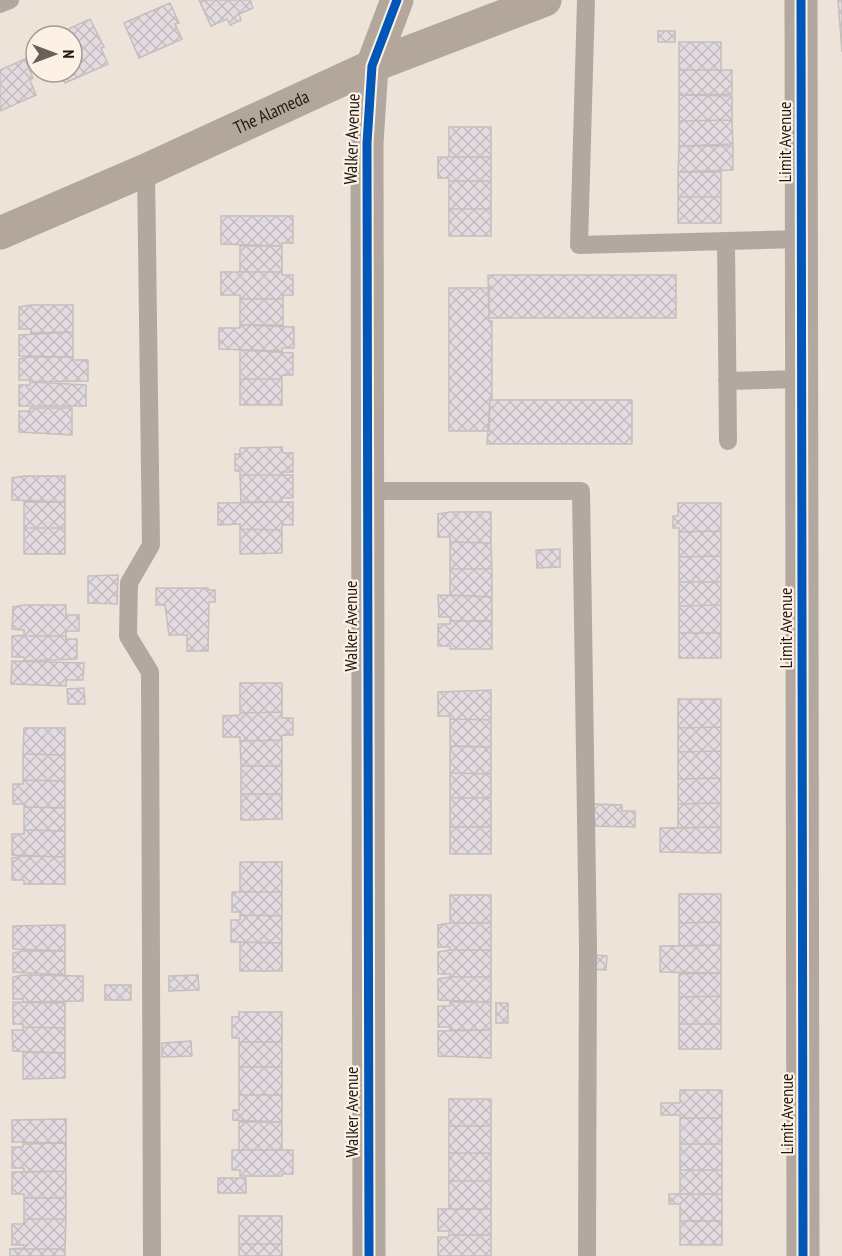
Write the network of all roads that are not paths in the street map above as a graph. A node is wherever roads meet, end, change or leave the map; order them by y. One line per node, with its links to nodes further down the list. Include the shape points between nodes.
1 (10, 0): 6 (lane)
2 (397, 0): 7 (street, Walker Avenue)
3 (545, 0): 7 (street, The Alameda)
4 (586, 0): 11 (lane, via 579,245)
5 (801, 0): 10 (street, Limit Avenue)
6 (0, 4)
7 (372, 66): 8 (street, The Alameda); 15 (street, Walker Avenue, via 367,143)
8 (146, 170): 9 (street, The Alameda); 16 (lane, via 152,545 129,583 128,636 150,672)
9 (0, 233)
10 (801, 239): 11 (lane); 12 (street, Limit Avenue)
11 (726, 241): 13 (lane)
12 (802, 379): 13 (lane); 19 (street, Limit Avenue)
13 (727, 381): 14 (lane)
14 (728, 441)
15 (367, 490): 17 (street, Walker Avenue); 18 (lane, via 581,491 588,948)
16 (152, 1256)
17 (369, 1256)
18 (586, 1256)
19 (803, 1256)

